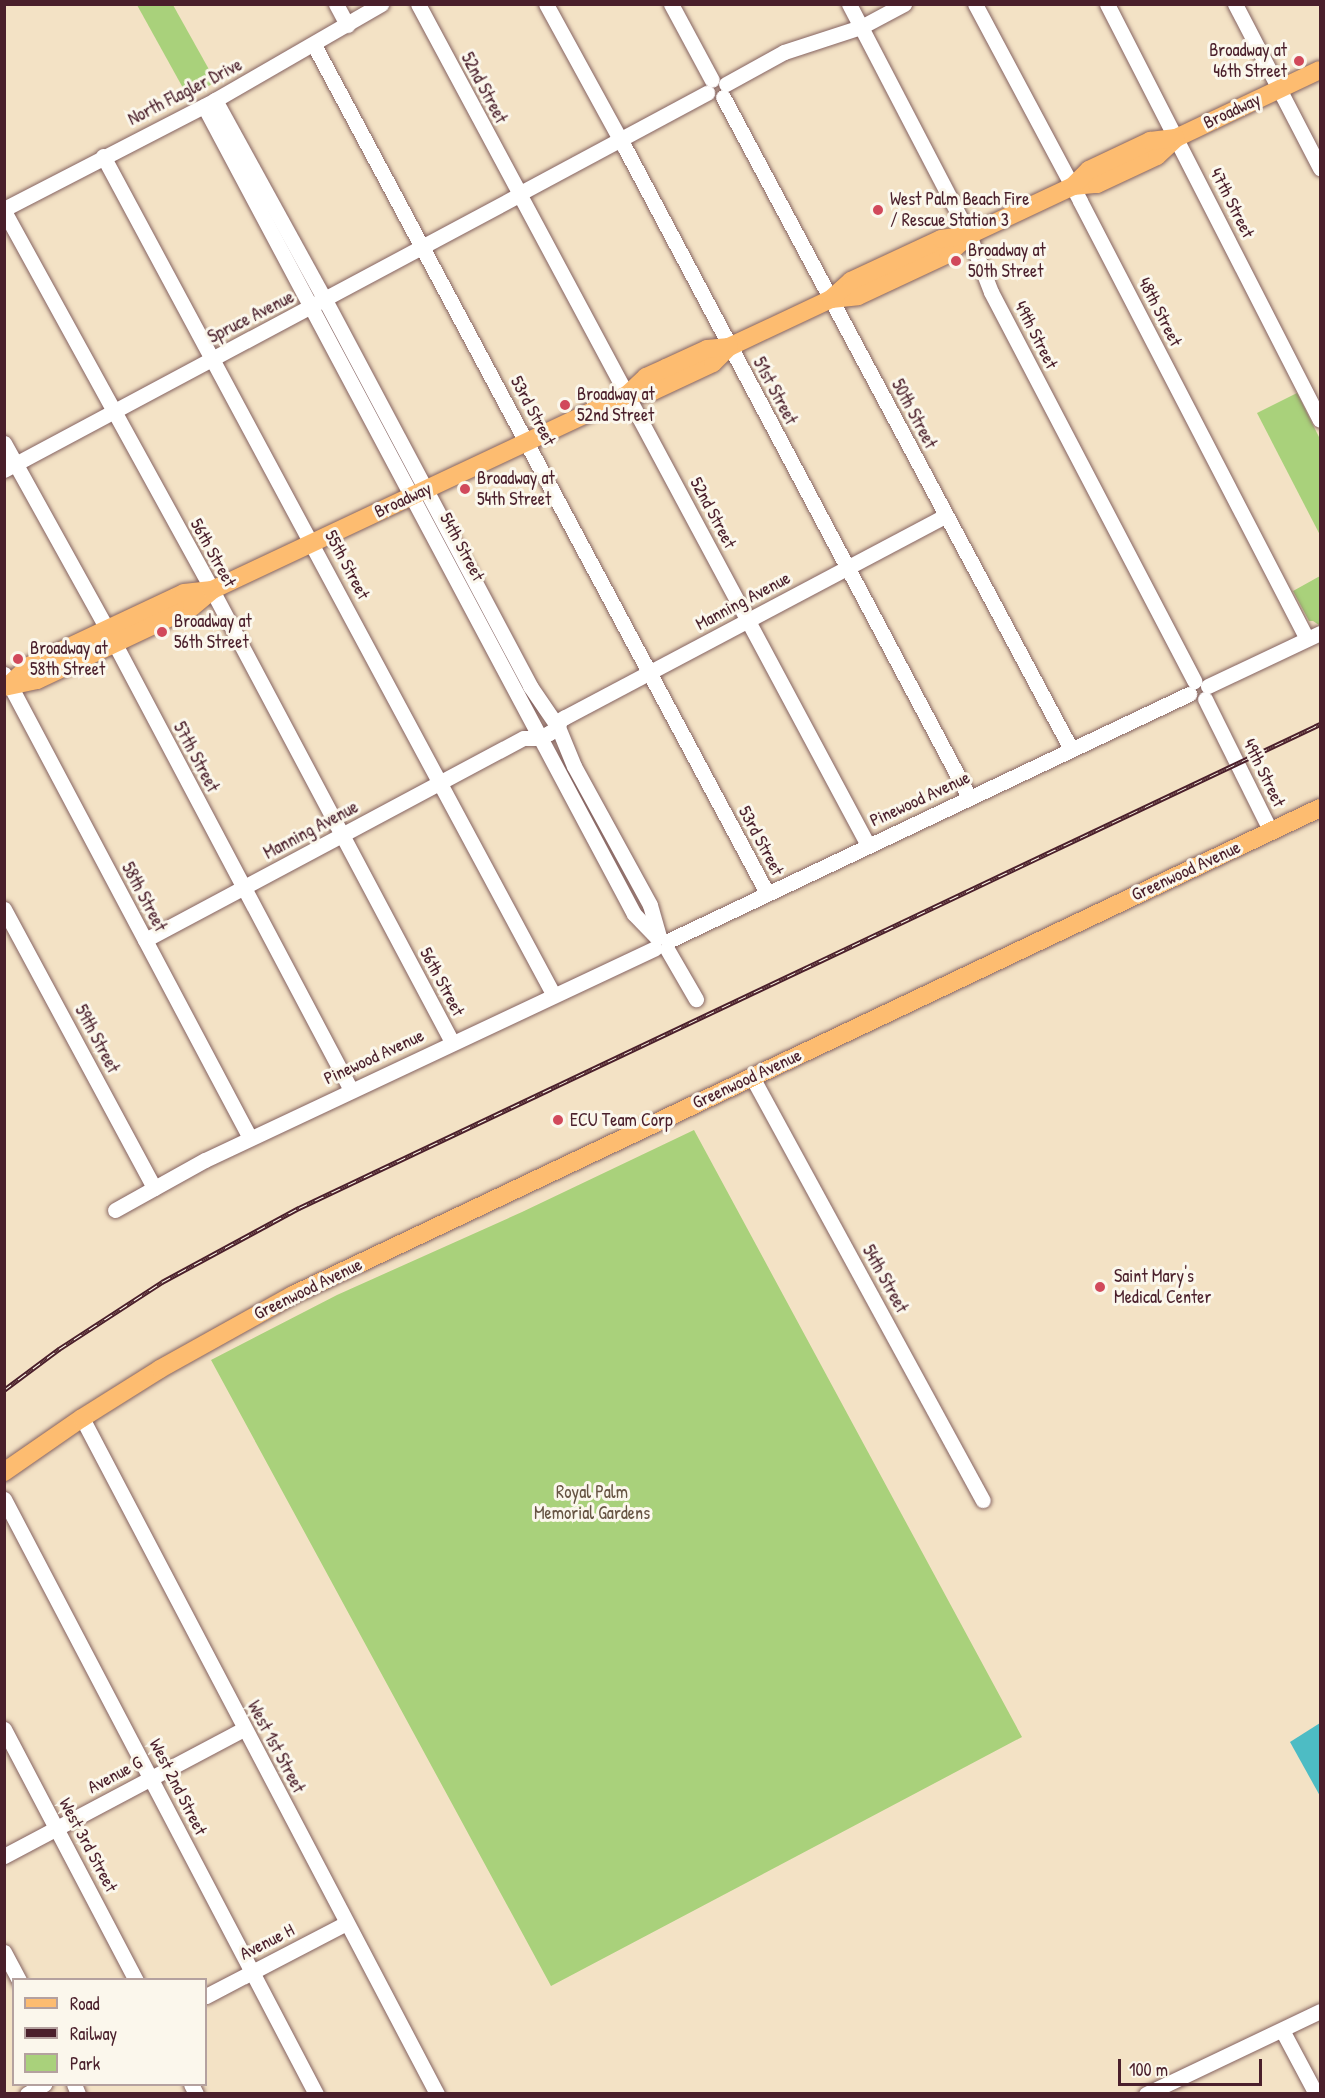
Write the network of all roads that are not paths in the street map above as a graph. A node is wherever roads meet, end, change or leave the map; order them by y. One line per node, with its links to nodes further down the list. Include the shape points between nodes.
1 (336, 4): 11 (street)
2 (381, 4): 11 (street, North Flagler Drive)
3 (418, 4): 23 (street, 52nd Street)
4 (546, 4): 19 (street, 51st Street)
5 (671, 4): 15 (street, 50th Street)
6 (849, 4): 12 (street, 49th Street)
7 (904, 4): 12 (street, Spruce Avenue)
8 (975, 4): 22 (street, 48th Street)
9 (1107, 4): 18 (street, 47th Street)
10 (1235, 4): 16 (street)
11 (347, 25): 13 (street, North Flagler Drive)
12 (861, 27): 15 (street, Spruce Avenue, via 784,52); 25 (street, 49th Street)
13 (314, 45): 17 (street, North Flagler Drive); 26 (street, 53rd Street)
14 (1320, 70): 16 (main road, Broadway)
15 (717, 89): 19 (street, Spruce Avenue); 27 (street, 50th Street)
16 (1280, 89): 18 (main road, Broadway); 21 (street)
17 (209, 103): 20 (street, North Flagler Drive); 28 (street, 54th Street); 29 (street, 54th Street)
18 (1176, 138): 22 (main road, Broadway, via 1143,163 1097,184); 34 (street, 47th Street)
19 (620, 140): 23 (street, Spruce Avenue); 30 (street, 51st Street)
20 (103, 156): 24 (street, North Flagler Drive); 31 (street, 55th Street)
21 (1320, 168)
22 (1073, 186): 25 (main road, Broadway); 45 (street, 48th Street)
23 (520, 194): 26 (street, Spruce Avenue); 32 (street, 52nd Street)
24 (4, 210): 33 (street, 56th Street)
25 (969, 235): 27 (main road, Broadway, via 941,239 851,281); 48 (street, 49th Street, via 991,292)
26 (421, 247): 28 (street, Spruce Avenue); 35 (street, 53rd Street)
27 (831, 299): 30 (main road, Broadway); 39 (street, 50th Street)
28 (326, 300): 29 (street, Spruce Avenue); 38 (street, 54th Street)
29 (310, 309): 31 (street, Spruce Avenue); 38 (street, 54th Street)
30 (729, 347): 32 (main road, Broadway, via 713,363 653,391); 41 (street, 51st Street)
31 (212, 359): 33 (street, Spruce Avenue); 40 (street, 55th Street)
32 (628, 394): 35 (main road, Broadway); 43 (street, 52nd Street)
33 (113, 412): 37 (street, Spruce Avenue); 42 (street, 56th Street)
34 (1320, 420)
35 (528, 441): 38 (main road, Broadway); 46 (street, 53rd Street)
36 (4, 443): 37 (street, 57th Street)
37 (10, 467): 44 (street, 57th Street)
38 (419, 492): 40 (main road, Broadway); 49 (street, 54th Street, via 531,686); 50 (street, 54th Street, via 515,687)
39 (945, 516): 41 (street, Manning Avenue); 51 (street, 50th Street)
40 (312, 542): 42 (main road, Broadway); 52 (street, 55th Street)
41 (848, 568): 43 (street, Manning Avenue); 53 (street, 51st Street)
42 (212, 590): 44 (main road, Broadway, via 184,593); 56 (street, 56th Street)
43 (748, 621): 46 (street, Manning Avenue); 57 (street, 52nd Street)
44 (111, 636): 47 (main road, Broadway, via 29,666); 58 (street, 57th Street)
45 (1314, 636): 48 (street, Pinewood Avenue)
46 (649, 673): 49 (street, Manning Avenue); 59 (street, 53rd Street)
47 (6, 682): 61 (street, 58th Street)
48 (1199, 690): 51 (street, Pinewood Avenue); 55 (street, 49th Street)
49 (556, 721): 50 (street, Manning Avenue); 62 (street, 54th Street, via 574,766 650,905)
50 (532, 734): 52 (street, Manning Avenue); 62 (street, 54th Street, via 551,756 634,914)
51 (1071, 749): 53 (street, Pinewood Avenue)
52 (440, 784): 56 (street, Manning Avenue); 63 (street, 55th Street)
53 (969, 797): 57 (street, Pinewood Avenue)
54 (1320, 808): 55 (main road, Greenwood Avenue)
55 (1271, 832): 66 (main road, Greenwood Avenue)
56 (341, 836): 58 (street, Manning Avenue); 65 (street, 56th Street)
57 (868, 845): 59 (street, Pinewood Avenue)
58 (243, 888): 61 (street, Manning Avenue); 67 (street, 57th Street)
59 (767, 893): 62 (street, Pinewood Avenue)
60 (4, 909): 69 (street, 59th Street)
61 (145, 940): 68 (street, 58th Street)
62 (661, 943): 63 (street, Pinewood Avenue); 64 (street, 54th Street)
63 (553, 994): 65 (street, Pinewood Avenue)
64 (696, 999)
65 (452, 1042): 67 (street, Pinewood Avenue)
66 (752, 1077): 71 (main road, Greenwood Avenue, via 293,1295 177,1358); 74 (street, 54th Street)
67 (351, 1090): 68 (street, Pinewood Avenue)
68 (250, 1138): 69 (street, Pinewood Avenue)
69 (154, 1188): 70 (street, Pinewood Avenue)
70 (115, 1210)
71 (82, 1418): 72 (main road, Greenwood Avenue); 75 (street, West 1st Street)
72 (4, 1472)
73 (4, 1499): 77 (street, West 2nd Street)
74 (983, 1500)
75 (244, 1729): 77 (street, Avenue G); 80 (street, West 1st Street)
76 (4, 1730): 78 (street, West 3rd Street)
77 (151, 1778): 78 (street, Avenue G); 82 (street, West 2nd Street)
78 (57, 1829): 79 (street, Avenue G); 84 (street, West 3rd Street)
79 (4, 1856)
80 (346, 1923): 82 (street, Avenue H); 91 (street, West 1st Street)
81 (4, 1952): 83 (street)
82 (251, 1971): 85 (street, Avenue H); 90 (street, West 2nd Street)
83 (18, 1978)
84 (135, 1978)
85 (207, 1995)
86 (1320, 2011): 87 (street)
87 (1282, 2030): 92 (street); 93 (street)
88 (42, 2086): 89 (street)
89 (27, 2094)
90 (316, 2094)
91 (437, 2094)
92 (1146, 2094)
93 (1316, 2094)

